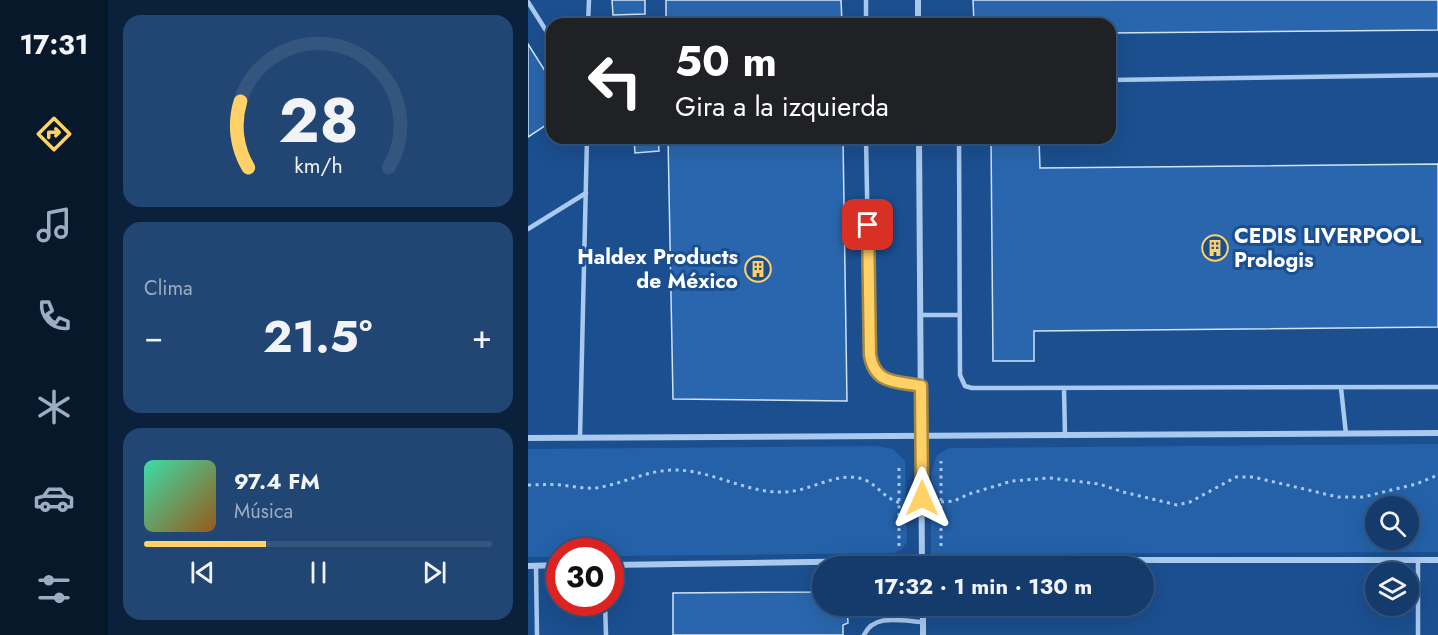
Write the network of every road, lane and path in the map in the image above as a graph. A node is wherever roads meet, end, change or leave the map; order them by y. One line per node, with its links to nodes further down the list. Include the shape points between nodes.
1 (866, 0): 6 (lane)
2 (918, 0): 7 (street)
3 (588, 1): 5 (lane)
4 (528, 2): 8 (lane)
5 (588, 18)
6 (866, 18)
7 (918, 18)
8 (546, 30)
9 (1438, 75): 10 (lane)
10 (1116, 80)
11 (587, 144): 15 (lane)
12 (866, 144): 19 (lane, via 872,368 888,380)
13 (919, 144): 17 (street)
14 (959, 144): 18 (lane)
15 (586, 193): 16 (lane); 27 (lane)
16 (528, 229)
17 (921, 315): 18 (lane); 19 (street)
18 (959, 315): 21 (lane, via 960,375 965,386)
19 (921, 386): 25 (street)
20 (1438, 387): 22 (lane)
21 (1064, 388): 22 (lane); 26 (lane)
22 (1341, 388): 24 (lane)
23 (1438, 433): 24 (street)
24 (1346, 434): 26 (street)
25 (922, 435): 26 (street); 27 (street); 37 (street)
26 (1065, 436)
27 (580, 437): 28 (street)
28 (528, 438)
29 (942, 461): 33 (path)
30 (899, 465): 34 (path)
31 (1438, 475): 33 (path, via 1363,497 1338,497 1253,477 1236,477 1177,505 1099,483 1050,478 1012,481)
32 (528, 485): 34 (path, via 594,488 649,472 672,470 784,492 842,477 873,483 891,501)
33 (941, 502): 36 (path)
34 (901, 503): 35 (path)
35 (899, 546)
36 (941, 546)
37 (922, 556)
38 (1418, 561): 39 (street); 40 (street); 55 (lane)
39 (1438, 561)
40 (1154, 563)
41 (812, 564): 42 (street)
42 (624, 565)
43 (528, 566): 44 (street)
44 (536, 566): 45 (street); 47 (lane)
45 (546, 566)
46 (528, 615): 47 (lane)
47 (537, 615): 51 (lane)
48 (605, 616): 52 (lane)
49 (923, 616): 50 (street)
50 (923, 622): 53 (lane, via 880,620 870,624); 54 (street)
51 (537, 635)
52 (606, 635)
53 (864, 635)
54 (923, 635)
55 (1418, 635)

